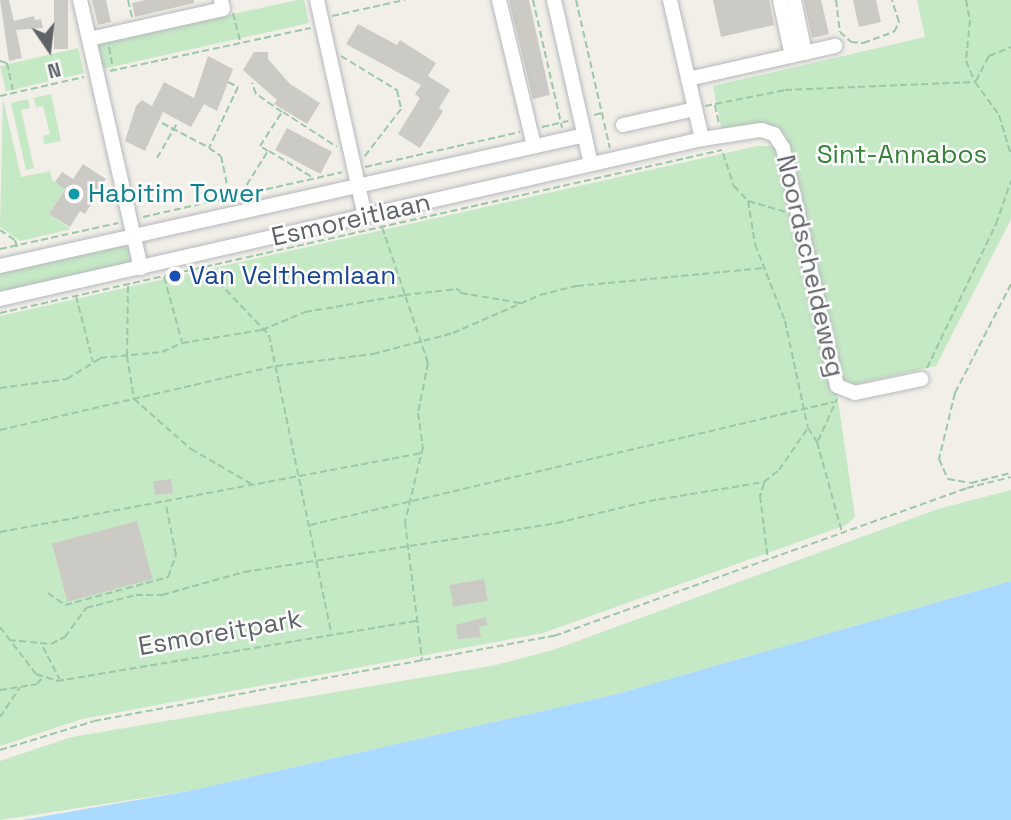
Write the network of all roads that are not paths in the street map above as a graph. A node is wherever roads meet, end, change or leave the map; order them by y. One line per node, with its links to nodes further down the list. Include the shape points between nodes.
1 (80, 0): 9 (street)
2 (317, 0): 19 (street)
3 (499, 0): 17 (street)
4 (554, 0): 15 (street)
5 (670, 0): 12 (street)
6 (780, 0): 11 (street)
7 (794, 0): 11 (street)
8 (222, 4): 9 (street)
9 (89, 39): 21 (street, via 92,77)
10 (835, 46): 11 (street)
11 (798, 54): 12 (street)
12 (688, 79): 13 (street)
13 (695, 109): 14 (street); 16 (street)
14 (624, 125)
15 (585, 135): 17 (street, Esmoreitlaan); 18 (street)
16 (702, 139): 18 (street, Esmoreitlaan); 25 (street, Noordscheldeweg, via 721,145 761,130 774,134 783,148 837,386 855,393)
17 (534, 146): 19 (street, Esmoreitlaan)
18 (591, 164): 20 (street, Esmoreitlaan, via 572,176)
19 (359, 186): 20 (street); 21 (street, Esmoreitlaan)
20 (365, 216): 23 (street, Esmoreitlaan)
21 (133, 236): 22 (street, Esmoreitlaan); 23 (street)
22 (0, 266)
23 (141, 268): 24 (street, Esmoreitlaan, via 126,278)
24 (0, 299)
25 (922, 379)

